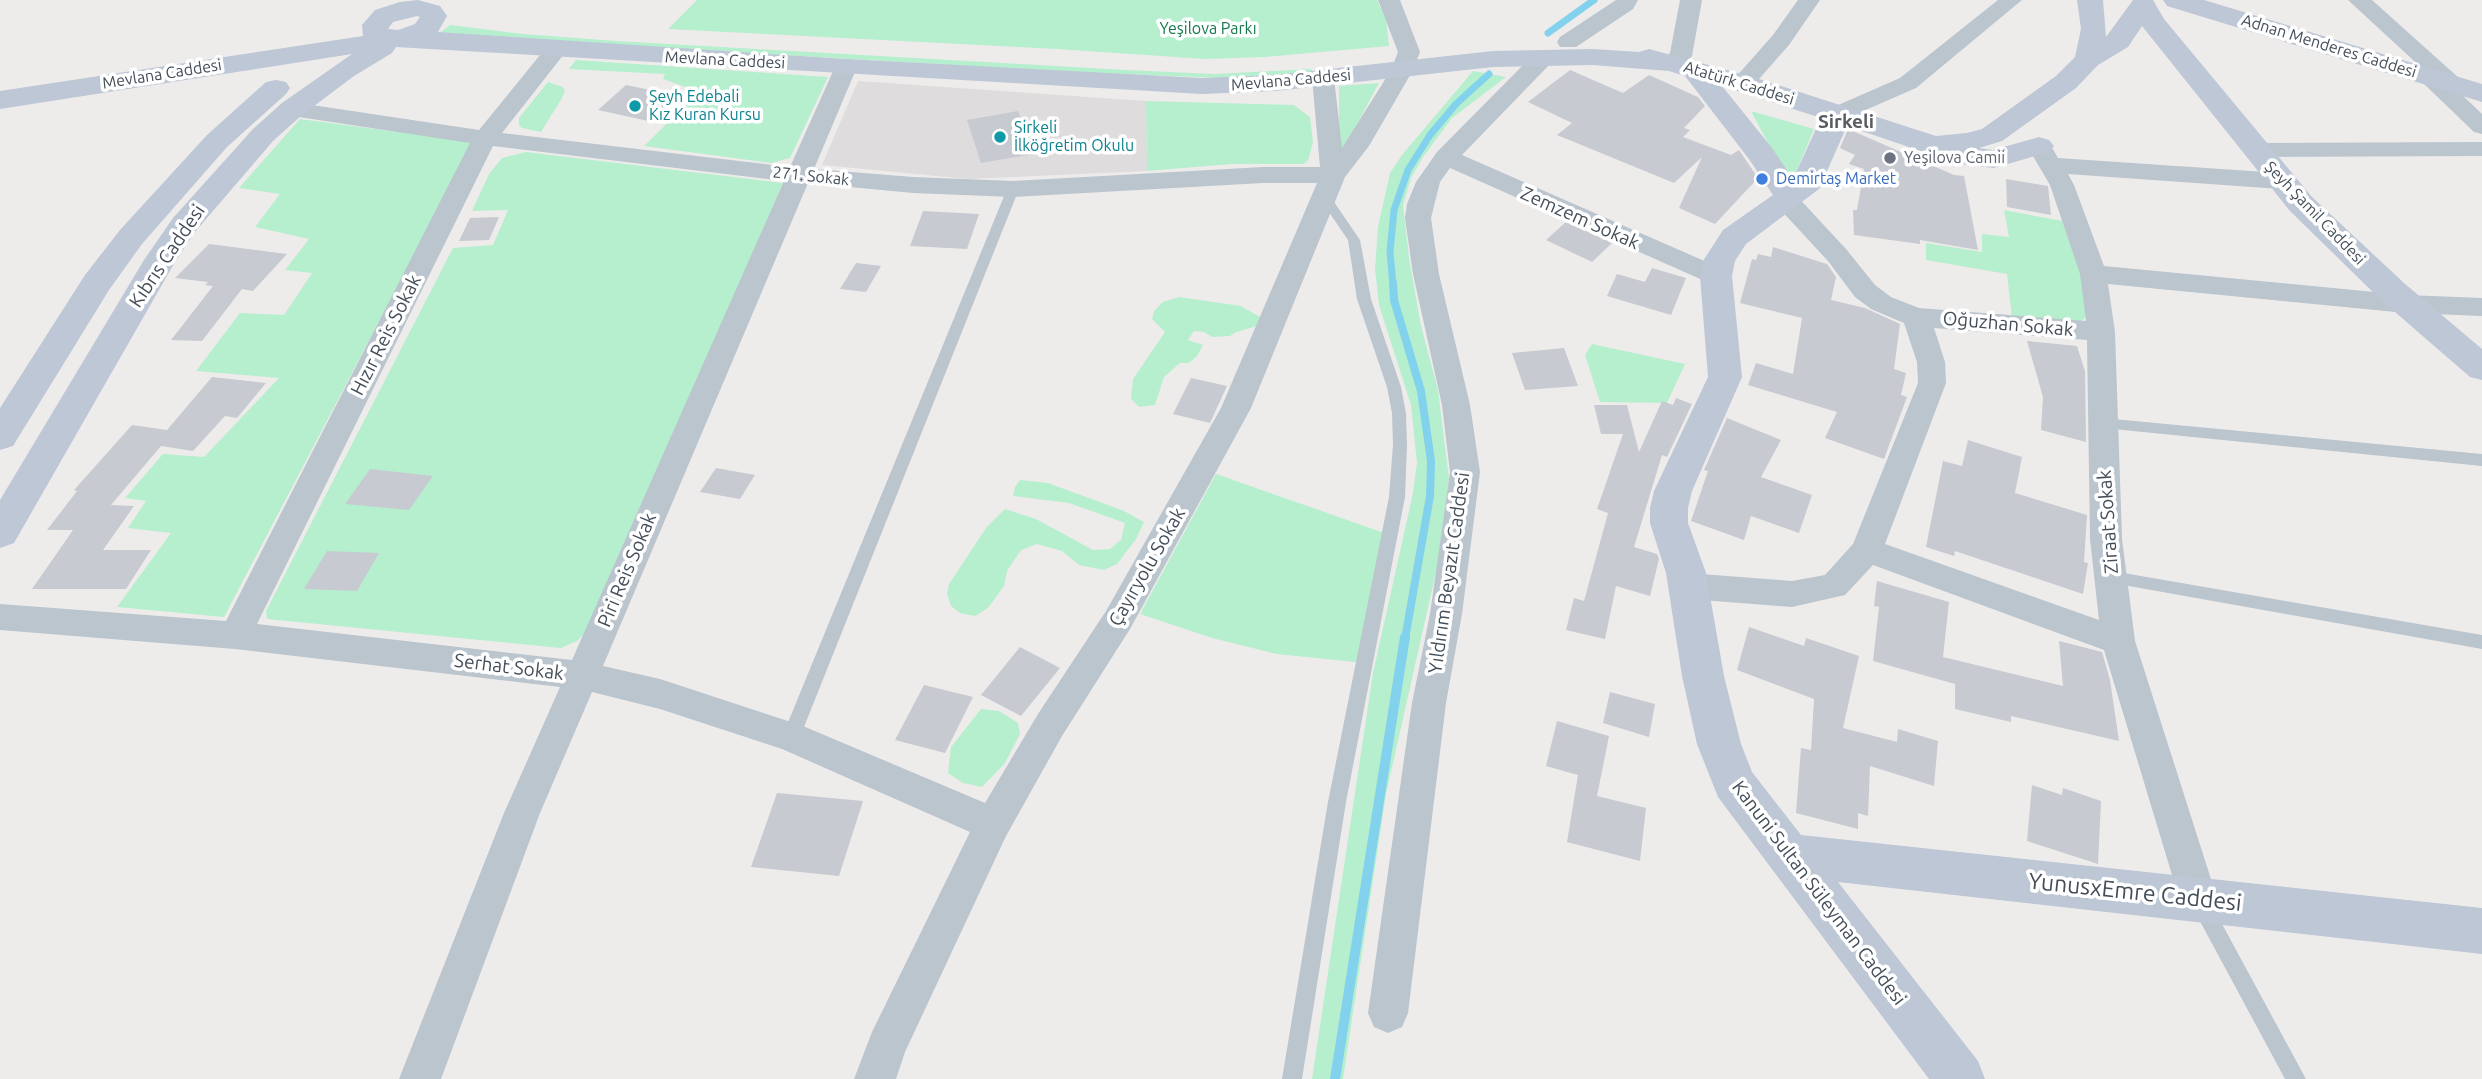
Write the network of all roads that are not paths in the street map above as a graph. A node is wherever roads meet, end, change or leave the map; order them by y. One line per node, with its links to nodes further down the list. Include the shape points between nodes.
1 (1389, 0): 17 (street)
2 (1627, 0): 15 (street, Yıldırım Beyazıt Caddesi)
3 (1691, 0): 19 (street, via 1681,56)
4 (1809, 0): 23 (street)
5 (2011, 0): 28 (street, via 1908,83)
6 (2090, 0): 16 (street, via 2094,29)
7 (2096, 0): 11 (street)
8 (2176, 0): 10 (street, Adnan Menderes Caddesi)
9 (2359, 0): 21 (street)
10 (2223, 13): 11 (street); 21 (street, Adnan Menderes Caddesi)
11 (2142, 14): 16 (street, Atatürk Caddesi, via 2118,41); 35 (street, Şeyh Şamil Caddesi)
12 (407, 17): 13 (street); 14 (street, Mevlana Caddesi); 17 (street, via 592,32 1196,66); 24 (street); 27 (street, Kıbrıs Caddesi)
13 (334, 48): 26 (street, Mevlana Caddesi); 50 (street, via 278,87 217,141 138,228 97,283)
14 (557, 49): 18 (street, Mevlana Caddesi); 31 (street, Hızır Reis Sokak)
15 (1548, 52): 17 (street, Mevlana Caddesi, via 1454,62); 17 (street, via 1488,44); 19 (street); 36 (street, Yıldırım Beyazıt Caddesi)
16 (2088, 59): 22 (street, Atatürk Caddesi)
17 (1406, 61): 20 (street, Mevlana Caddesi); 39 (street, Çayıryolu Sokak)
18 (846, 67): 20 (street, Mevlana Caddesi, via 1202,86); 37 (street, Piri Reis Sokak)
19 (1684, 67): 23 (street, Atatürk Caddesi); 41 (street, via 1761,153)
20 (1323, 78): 39 (street)
21 (2441, 81): 25 (street, Adnan Menderes Caddesi); 30 (street)
22 (2066, 82): 29 (street, Atatürk Caddesi); 34 (street, Atatürk Caddesi)
23 (1743, 83): 28 (street, Atatürk Caddesi)
24 (0, 84)
25 (2482, 93)
26 (0, 100)
27 (292, 109): 31 (street, 271. Sokak); 52 (street, Kıbrıs Caddesi, via 263,135 184,225)
28 (1837, 114): 32 (street, Atatürk Caddesi); 41 (street, Kanuni Sultan Süleyman Caddesi, via 1808,182)
29 (2003, 127): 32 (street, Atatürk Caddesi, via 1969,142); 34 (street, via 2000,134 2012,145)
30 (2482, 127)
31 (485, 138): 37 (street, 271. Sokak); 57 (street, Hızır Reis Sokak)
32 (1926, 142): 34 (street, Atatürk Caddesi, via 1959,155 1994,159)
33 (2482, 149): 35 (street)
34 (2045, 150): 38 (street); 42 (street, Ziraat Sokak)
35 (2255, 150): 38 (street, Şeyh Şamil Caddesi)
36 (1446, 157): 43 (street, Zemzem Sokak); 66 (street, Yıldırım Beyazıt Caddesi, via 1428,182 1418,218 1465,472)
37 (797, 175): 40 (street, 271. Sokak); 60 (street, Piri Reis Sokak)
38 (2280, 180): 44 (street, Şeyh Şamil Caddesi)
39 (1329, 186): 40 (street, 271. Sokak, via 1263,175); 62 (street, Çayıryolu Sokak, via 1236,408 1118,620); 70 (lane, via 1354,240 1364,299 1394,387 1400,445 1397,497 1337,802)
40 (1013, 189): 61 (lane)
41 (1788, 199): 43 (street, Kanuni Sultan Süleyman Caddesi, via 1734,237 1725,248); 46 (street, Oğuzhan Sokak, via 1865,291)
42 (2093, 274): 44 (street); 47 (street, Ziraat Sokak)
43 (1716, 276): 55 (street, Kanuni Sultan Süleyman Caddesi, via 1725,377 1682,468 1669,508 1673,541)
44 (2406, 304): 45 (street); 48 (street, Şeyh Şamil Caddesi)
45 (2482, 307)
46 (1914, 317): 47 (street, Oğuzhan Sokak); 53 (street, via 1926,342 1932,383)
47 (2101, 332): 49 (street, Ziraat Sokak)
48 (2482, 368)
49 (2103, 423): 51 (lane); 54 (street, Ziraat Sokak, via 2106,539)
50 (0, 437)
51 (2482, 460)
52 (0, 533)
53 (1867, 550): 55 (street, via 1834,586 1815,592); 58 (street)
54 (2112, 577): 58 (street, Ziraat Sokak); 59 (lane)
55 (1688, 586): 63 (street, Kanuni Sultan Süleyman Caddesi, via 1719,744 1734,783)
56 (0, 617): 57 (street, Serhat Sokak)
57 (235, 635): 60 (street, Serhat Sokak)
58 (2118, 640): 64 (street, Ziraat Sokak)
59 (2482, 642)
60 (581, 675): 61 (street, Serhat Sokak, via 660,694); 68 (street, Piri Reis Sokak, via 522,813)
61 (791, 737): 62 (street, Serhat Sokak)
62 (993, 824): 69 (street, Çayıryolu Sokak, via 886,1046)
63 (1788, 855): 64 (street, YunusxEmre Caddesi); 67 (street, Kanuni Sultan Süleyman Caddesi)
64 (2198, 898): 65 (street, YunusxEmre Caddesi); 72 (lane)
65 (2482, 931)
66 (1388, 1013)
67 (1935, 1061): 71 (street, Kanuni Sultan Süleyman Caddesi)
68 (420, 1079)
69 (875, 1079)
70 (1292, 1079)
71 (1960, 1079)
72 (2295, 1079)

